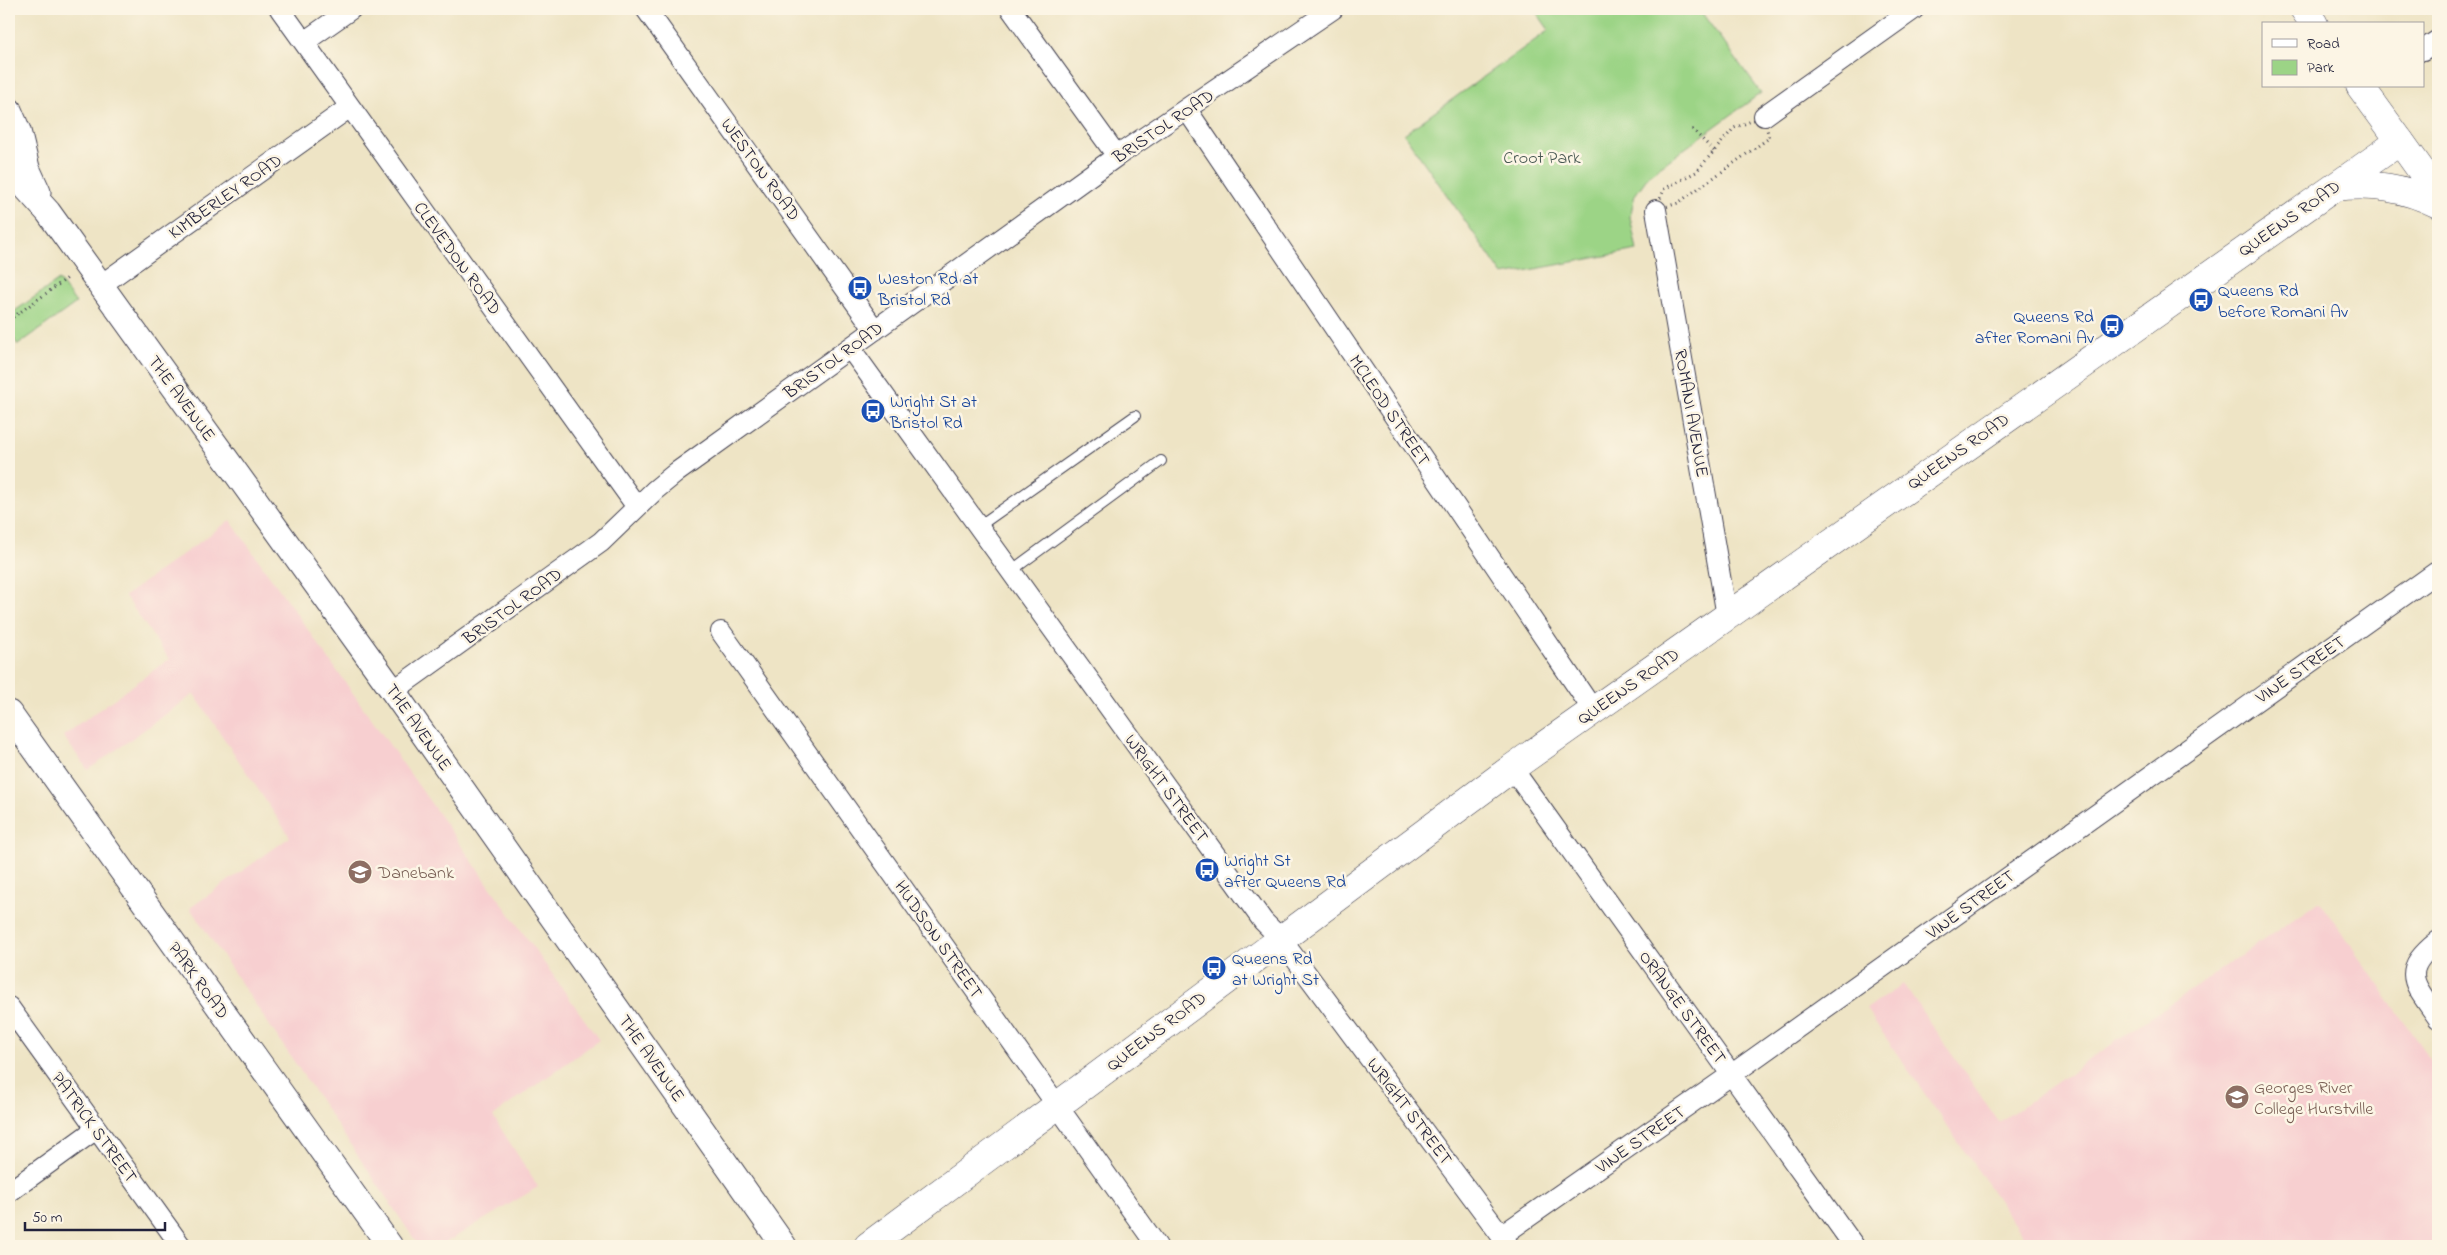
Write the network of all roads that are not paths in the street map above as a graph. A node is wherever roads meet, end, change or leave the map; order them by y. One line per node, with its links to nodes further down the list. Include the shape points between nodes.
1 (280, 9): 10 (street, CLEVEDON ROAD)
2 (351, 9): 10 (street)
3 (646, 9): 26 (street, WESTON ROAD)
4 (1011, 9): 18 (street)
5 (1333, 9): 15 (street, BRISTOL ROAD)
6 (1914, 9): 16 (street)
7 (2304, 9): 8 (main road)
8 (2313, 22)
9 (2438, 40): 11 (street)
10 (304, 42): 13 (street, CLEVEDON ROAD)
11 (2424, 49)
12 (2361, 88): 17 (main road)
13 (350, 107): 25 (street, KIMBERLEY ROAD); 30 (street, CLEVEDON ROAD)
14 (9, 110): 24 (street, THE AVENUE, via 27,168)
15 (1188, 110): 18 (street, BRISTOL ROAD); 37 (street, MCLEOD STREET)
16 (1764, 116)
17 (2400, 141): 20 (main road, QUEENS ROAD); 21 (main road)
18 (1118, 156): 26 (street, BRISTOL ROAD)
19 (9, 170): 24 (street, THE AVENUE)
20 (2335, 187): 22 (main road, via 2384,186 2406,190); 34 (main road, QUEENS ROAD)
21 (2438, 194)
22 (2438, 204)
23 (1656, 210): 34 (street, ROMANI AVENUE)
24 (48, 212): 25 (street, THE AVENUE)
25 (101, 285): 36 (street, THE AVENUE)
26 (876, 330): 27 (street, BRISTOL ROAD)
27 (850, 348): 30 (street, BRISTOL ROAD, via 676,472); 31 (street, WRIGHT STREET)
28 (1135, 416): 31 (lane)
29 (1161, 461): 33 (lane)
30 (637, 507): 36 (street, BRISTOL ROAD, via 601,542)
31 (979, 526): 33 (street, WRIGHT STREET)
32 (2438, 571): 44 (street, VINE STREET)
33 (1011, 572): 40 (street, WRIGHT STREET, via 1263,921)
34 (1728, 616): 37 (main road, QUEENS ROAD)
35 (721, 632): 45 (street, HUDSON STREET)
36 (393, 691): 51 (street, THE AVENUE)
37 (1593, 710): 39 (main road, QUEENS ROAD)
38 (9, 713): 50 (street, PARK ROAD)
39 (1512, 768): 40 (main road, QUEENS ROAD); 44 (street, ORANGE STREET)
40 (1280, 938): 45 (main road, QUEENS ROAD); 48 (street, WRIGHT STREET)
41 (2438, 941): 43 (street, via 2419,957 2414,977)
42 (9, 1007): 46 (street, PATRICK STREET)
43 (2438, 1018)
44 (1731, 1075): 48 (street, VINE STREET); 54 (street, ORANGE STREET)
45 (1056, 1105): 52 (main road, QUEENS ROAD); 53 (street, HUDSON STREET)
46 (96, 1129): 47 (street); 49 (street, PATRICK STREET)
47 (9, 1192)
48 (1505, 1241)
49 (181, 1246)
50 (390, 1246)
51 (784, 1246)
52 (868, 1246)
53 (1157, 1246)
54 (1854, 1246)

